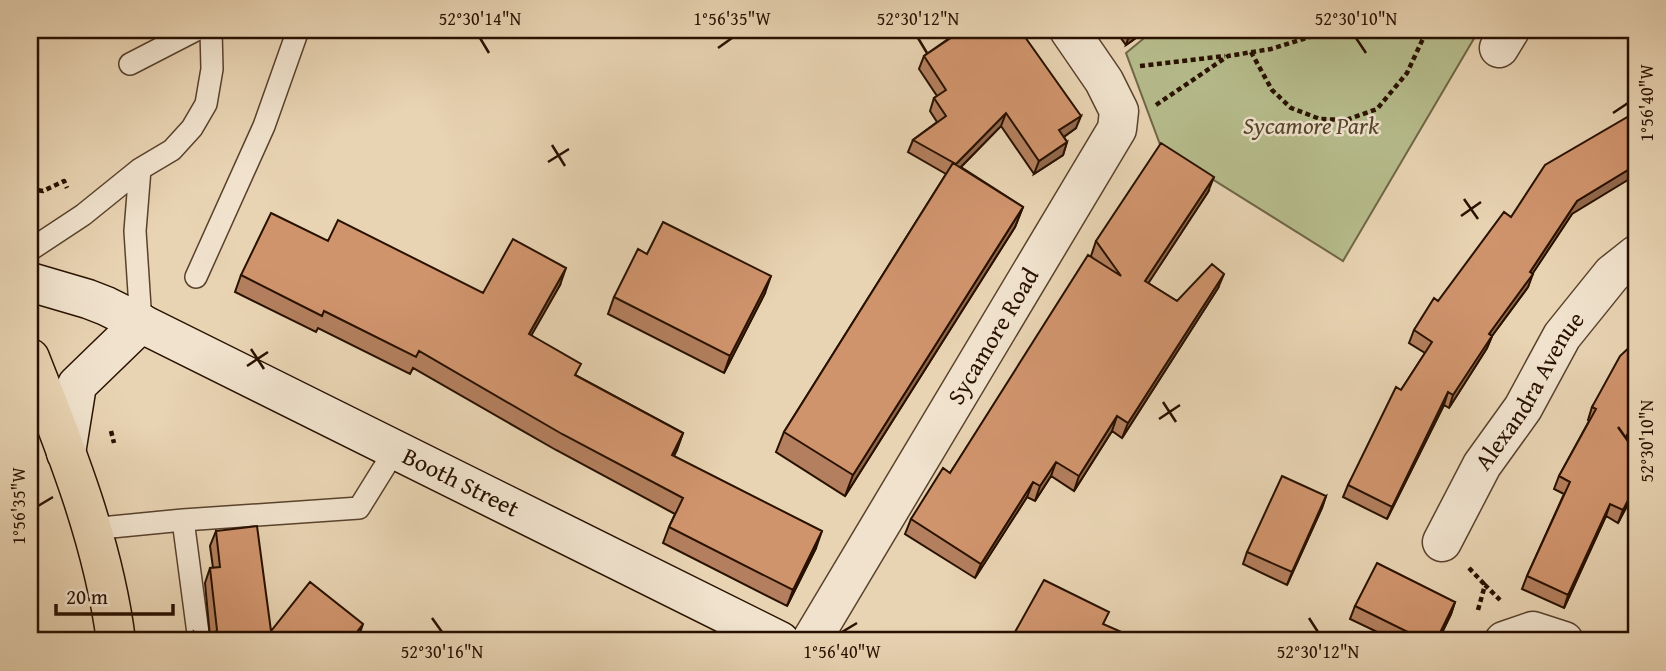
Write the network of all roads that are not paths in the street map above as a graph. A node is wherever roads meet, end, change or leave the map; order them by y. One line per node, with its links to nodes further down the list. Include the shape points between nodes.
1 (196, 30): 5 (lane)
2 (211, 30): 6 (lane, via 212,69 206,104 172,150)
3 (298, 30): 9 (lane, via 264,126)
4 (1069, 30): 21 (street, Sycamore Road, via 1119,111 1117,129)
5 (130, 64)
6 (140, 169): 7 (lane); 11 (lane, via 135,231)
7 (30, 250)
8 (1636, 255): 17 (street, Alexandra Avenue, via 1612,274 1562,336 1523,408 1482,465)
9 (195, 277)
10 (30, 282): 11 (street, Booth Street, via 88,299)
11 (141, 323): 13 (street, Booth Street); 14 (street, via 77,385)
12 (30, 359): 14 (highway)
13 (395, 450): 15 (lane, via 359,508); 20 (street, Booth Street)
14 (66, 453): 16 (highway)
15 (183, 520): 16 (lane); 19 (lane)
16 (91, 529): 18 (highway)
17 (1442, 542)
18 (116, 641)
19 (199, 641)
20 (780, 641)
21 (811, 641)
22 (1504, 641): 23 (street, via 1534,631)
23 (1564, 641)

